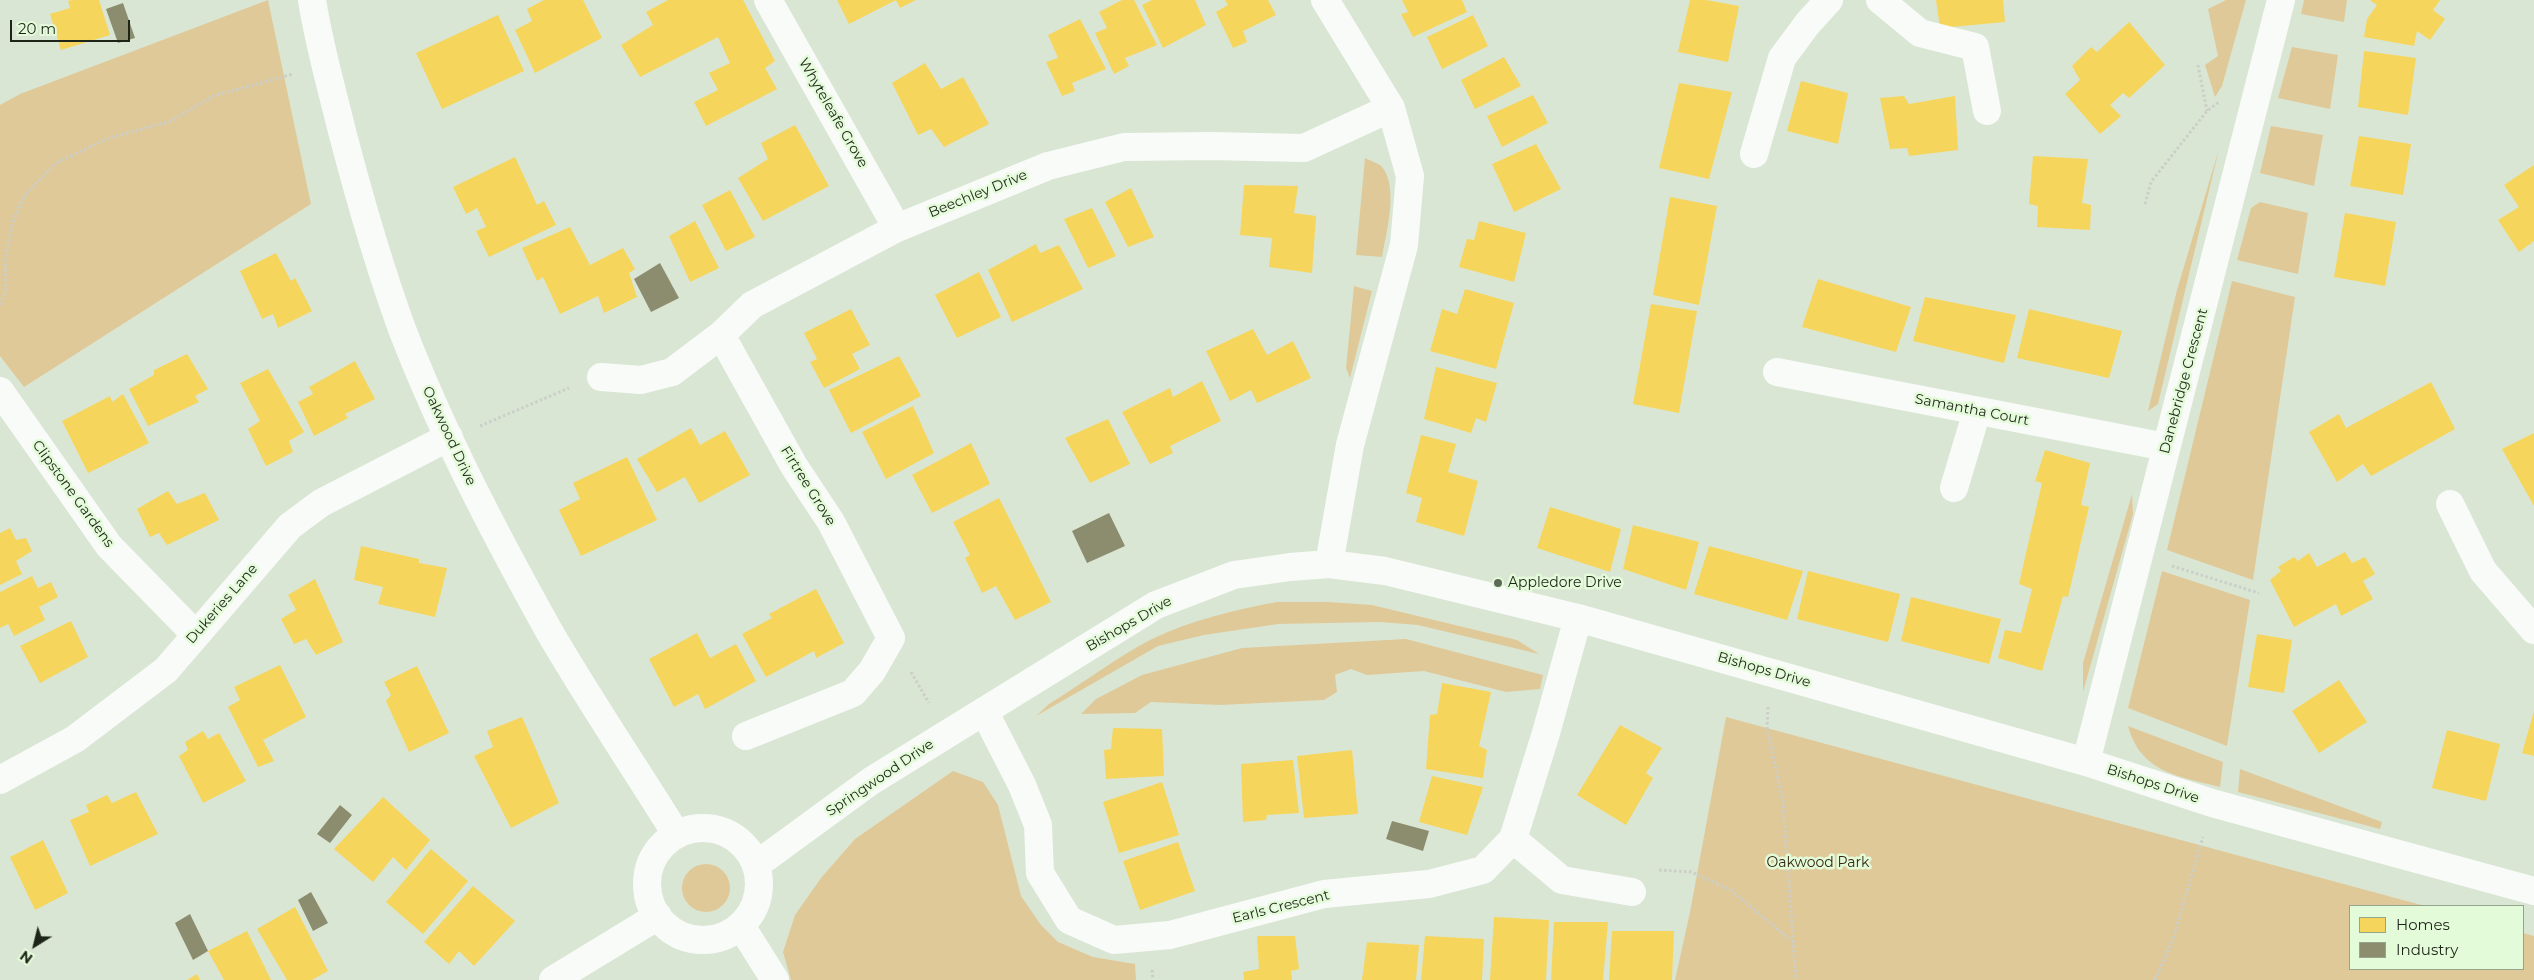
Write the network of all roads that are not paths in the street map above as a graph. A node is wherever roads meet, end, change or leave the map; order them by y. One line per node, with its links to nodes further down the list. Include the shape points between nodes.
1 (312, 0): 16 (street, Oakwood Drive, via 355,178 402,328)
2 (768, 0): 10 (street, Whyteleafe Grove)
3 (1325, 0): 7 (street)
4 (1830, 0): 9 (street, via 1782,58)
5 (1880, 0): 8 (street, via 1920,33 1975,47)
6 (2281, 0): 17 (street, Danebridge Crescent)
7 (1390, 108): 10 (street, Beechley Drive, via 1304,148 1124,148 1048,166); 20 (street, via 1410,176 1404,245 1350,445)
8 (1987, 111)
9 (1754, 154)
10 (897, 228): 11 (street, Beechley Drive, via 752,305)
11 (721, 335): 13 (street, Beechley Drive, via 672,372 641,380); 26 (street, Firtree Grove, via 794,466 831,522 891,638 872,671 853,693)
12 (1778, 372): 15 (street, Samantha Court)
13 (600, 377)
14 (0, 391): 23 (street, Clipstone Gardens, via 109,546)
15 (1977, 411): 17 (street, Samantha Court); 18 (street)
16 (449, 437): 23 (street, Dukeries Lane, via 321,503 290,526); 29 (street, Oakwood Drive, via 549,631)
17 (2166, 447): 27 (street, Danebridge Crescent)
18 (1954, 488)
19 (2450, 504): 22 (street, via 2483,571)
20 (1329, 564): 21 (street, Bishops Drive, via 1385,571); 24 (street, Bishops Drive, via 1234,575 1201,586 1156,605)
21 (1578, 618): 27 (street, Bishops Drive); 30 (street, Earls Crescent)
22 (2534, 630)
23 (196, 634): 28 (street, Dukeries Lane, via 166,670 75,740)
24 (1009, 696): 25 (street, Springwood Drive)
25 (984, 711): 30 (street, Earls Crescent, via 1022,785 1038,825 1040,872 1069,920 1114,940 1170,935 1324,894 1429,884 1482,870); 31 (street, Springwood Drive, via 871,781)
26 (746, 736)
27 (2086, 762): 32 (street, Bishops Drive, via 2212,803)
28 (0, 780)
29 (676, 834): 31 (street, via 711,830 730,836 745,848); 34 (street, via 651,862 649,901)
30 (1514, 839): 33 (street, via 1562,880)
31 (756, 864): 35 (street, via 759,896 752,914)
32 (2534, 891)
33 (1632, 892)
34 (658, 916): 35 (street, via 684,937 706,940 725,937); 36 (street)
35 (741, 926): 37 (street)
36 (553, 980)
37 (775, 980)

